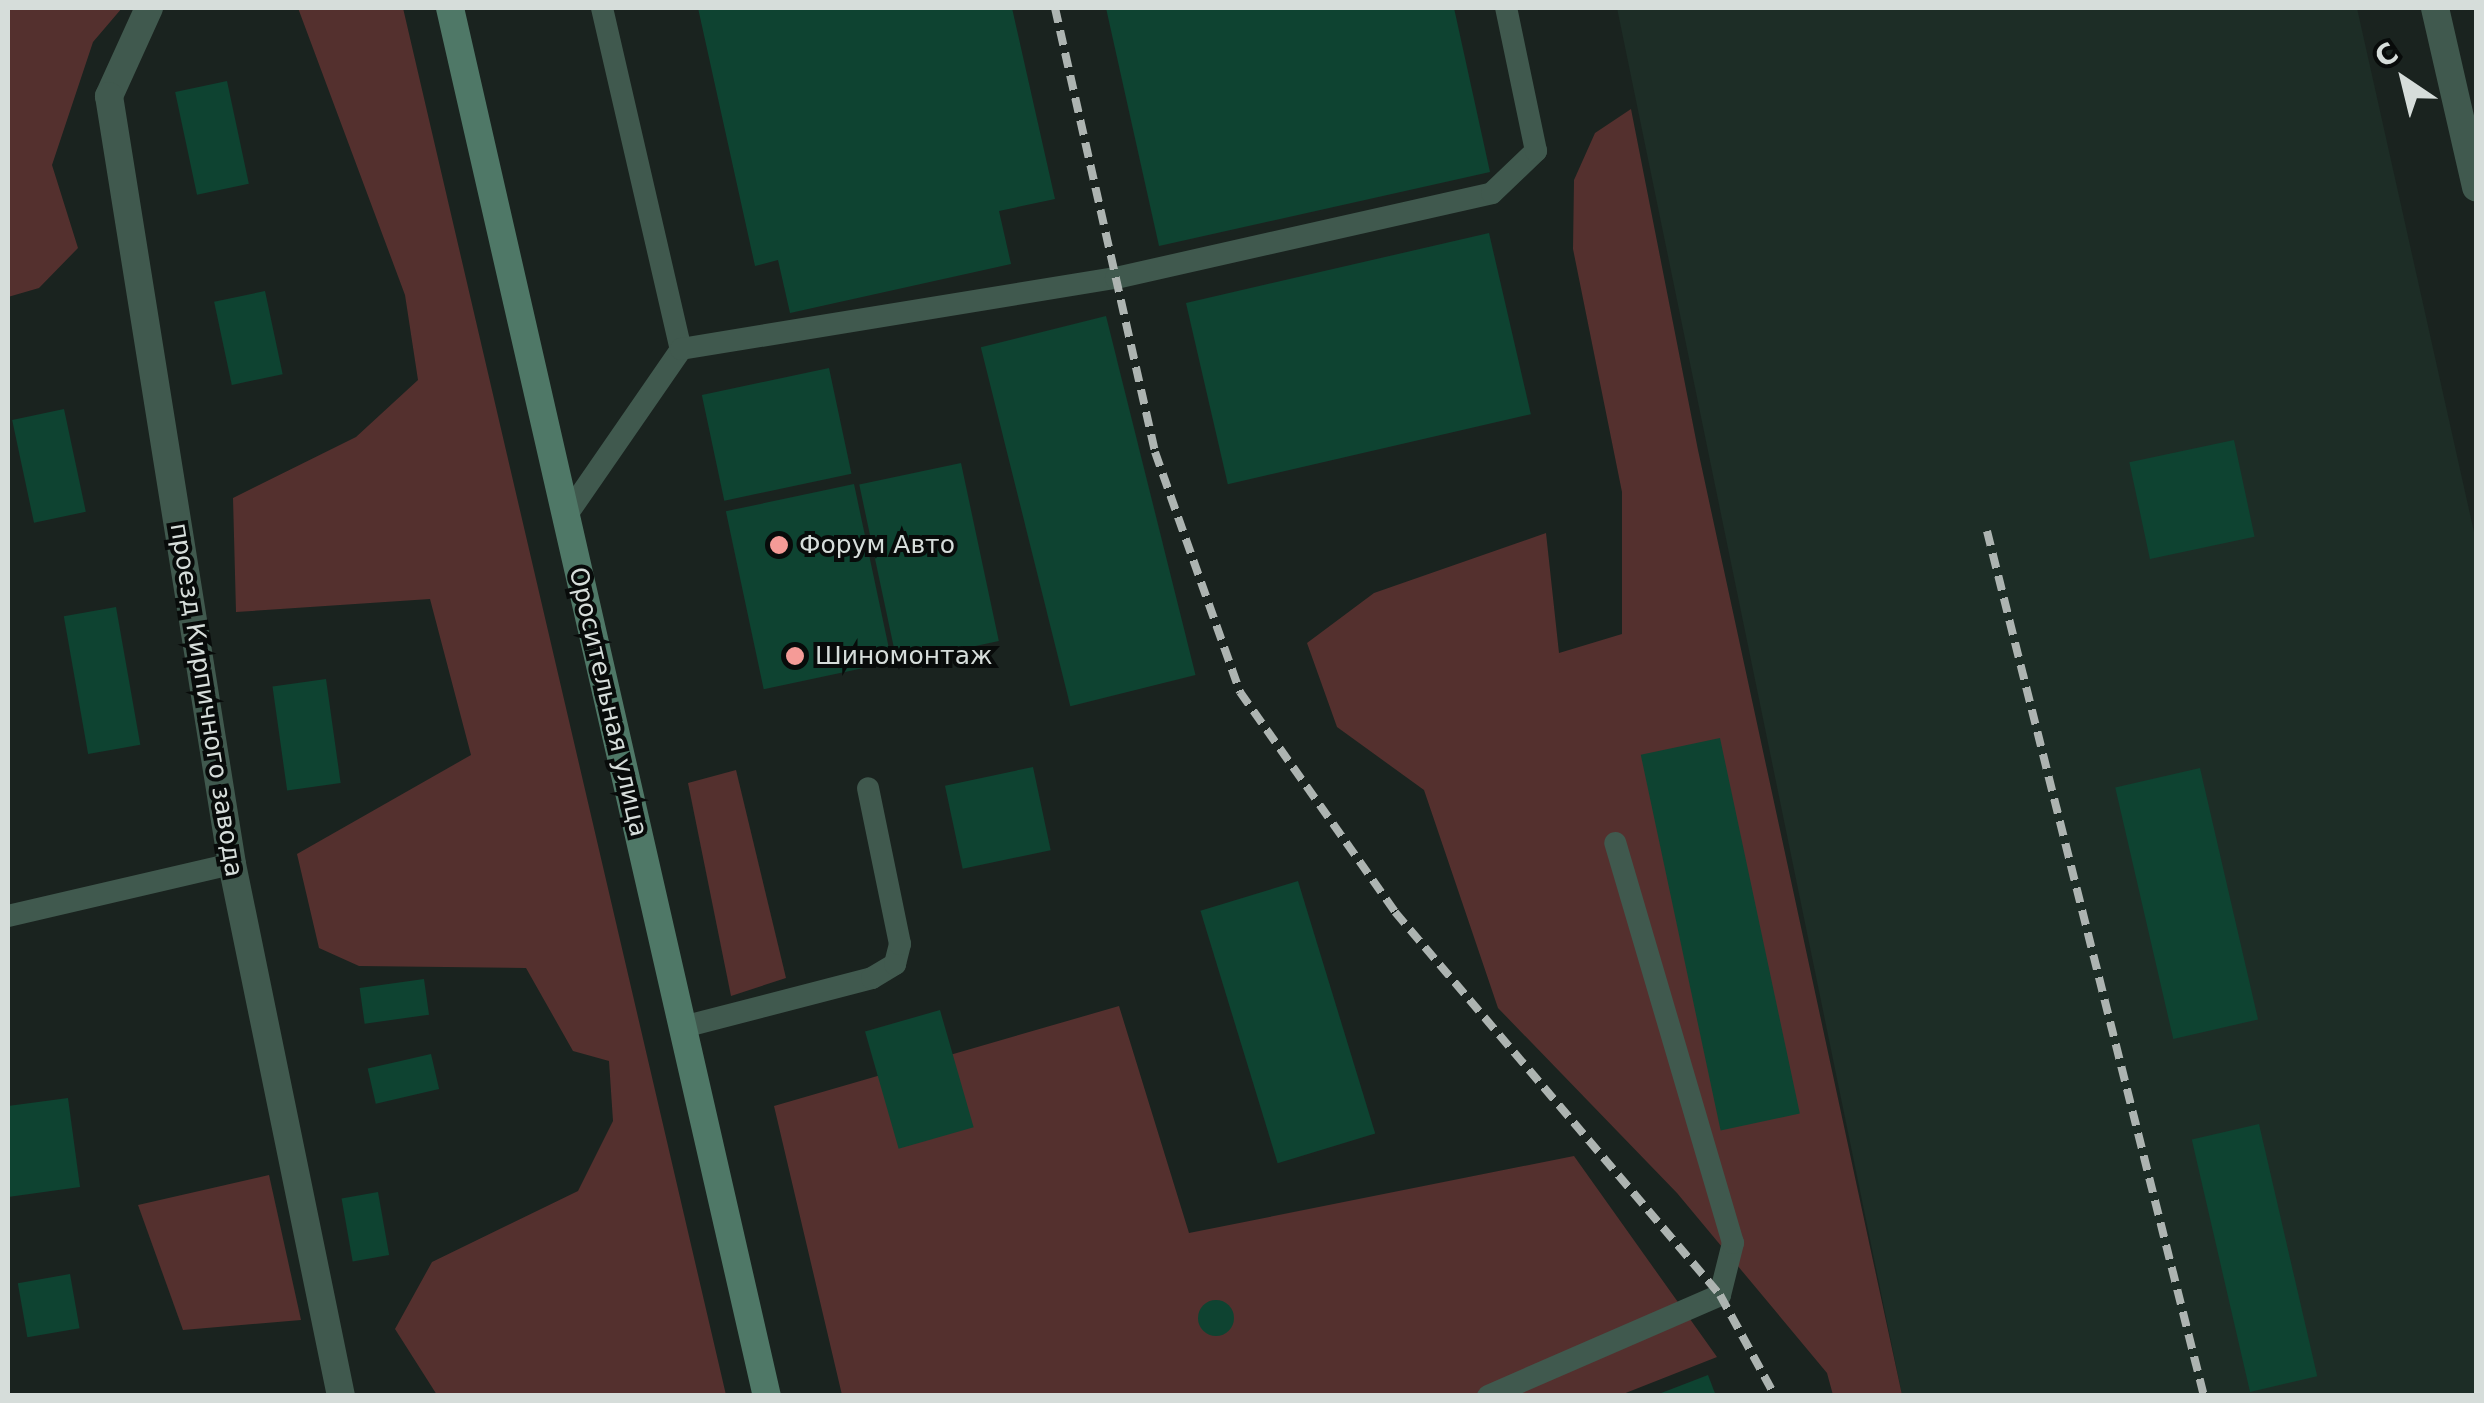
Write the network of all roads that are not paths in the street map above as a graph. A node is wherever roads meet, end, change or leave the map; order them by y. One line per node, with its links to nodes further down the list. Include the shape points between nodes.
1 (149, 8): 11 (street, проезд Кирпичного завода, via 109,96)
2 (450, 8): 8 (main road, Оросительная улица)
3 (602, 8): 7 (lane)
4 (1506, 8): 7 (lane, via 1536,151 1492,192 1116,278)
5 (2435, 8): 6 (street)
6 (2476, 187)
7 (682, 349): 8 (lane)
8 (566, 516): 13 (main road, Оросительная улица)
9 (868, 788): 13 (lane, via 900,944 894,964 872,978)
10 (1615, 843): 16 (lane, via 1733,1243 1720,1295)
11 (232, 864): 12 (lane); 14 (street, проезд Кирпичного завода)
12 (8, 916)
13 (683, 1028): 15 (main road, Оросительная улица)
14 (340, 1396)
15 (767, 1396)
16 (1488, 1396)

